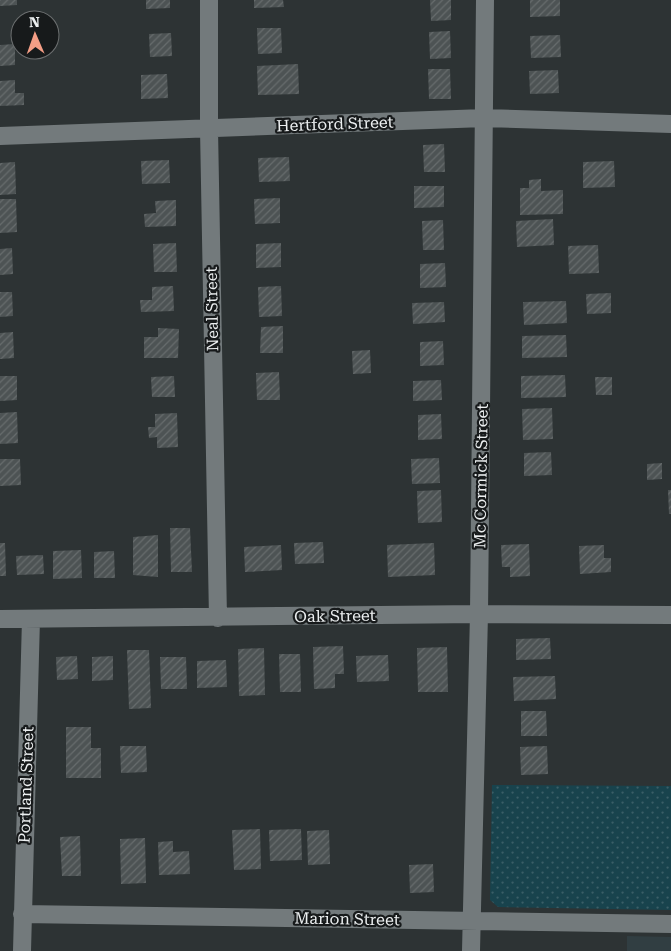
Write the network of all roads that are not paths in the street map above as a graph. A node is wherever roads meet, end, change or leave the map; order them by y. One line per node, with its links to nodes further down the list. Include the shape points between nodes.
1 (209, 0): 5 (street, Neal Street)
2 (485, 0): 3 (street, Mc Cormick Street)
3 (484, 118): 4 (street, Hertford Street); 5 (street, Hertford Street); 7 (street, Mc Cormick Street)
4 (671, 124)
5 (209, 129): 6 (street, Hertford Street); 9 (street, Neal Street)
6 (0, 136)
7 (479, 614): 8 (street, Oak Street); 9 (street, Oak Street); 13 (street, Mc Cormick Street)
8 (671, 615)
9 (218, 618): 11 (street, Oak Street)
10 (0, 619): 11 (street, Oak Street)
11 (31, 619): 12 (street, Portland Street)
12 (22, 914): 13 (street, Marion Street); 15 (street, Portland Street)
13 (471, 920): 14 (street, Marion Street); 16 (street, Mc Cormick Street)
14 (671, 924)
15 (22, 951)
16 (471, 951)

